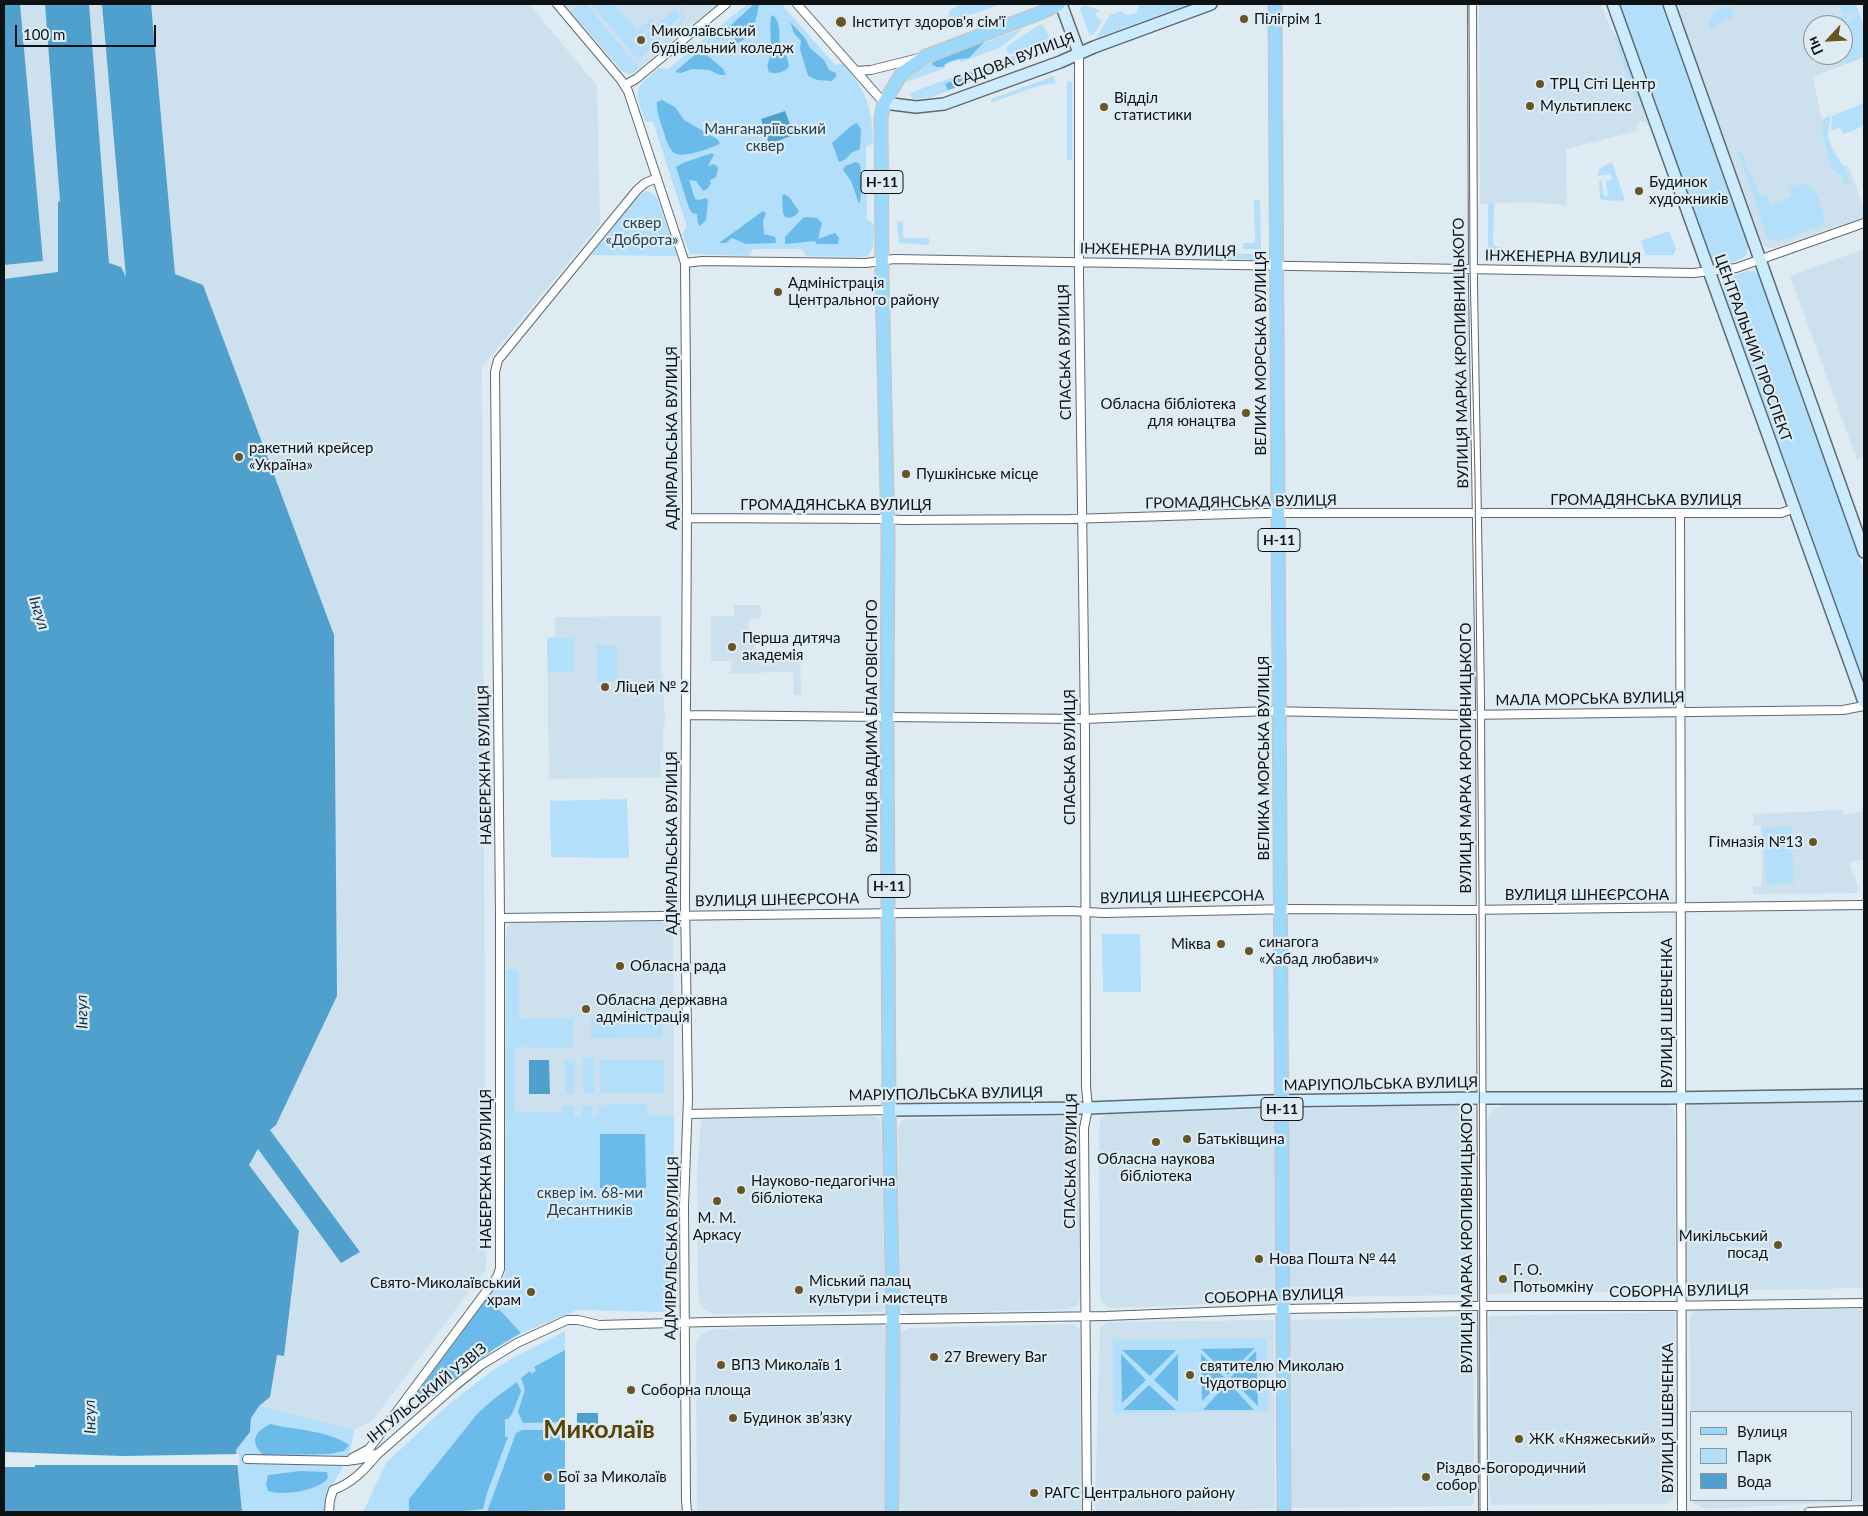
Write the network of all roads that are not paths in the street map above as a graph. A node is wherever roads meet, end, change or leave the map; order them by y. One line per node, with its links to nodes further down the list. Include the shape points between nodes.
1 (557, 4): 13 (street)
2 (726, 4): 13 (street)
3 (797, 4): 12 (street)
4 (1060, 4): 10 (main road, СПАСЬКА ВУЛИЦЯ); 11 (main road, Н-11)
5 (1211, 4): 10 (main road, САДОВА ВУЛИЦЯ)
6 (1275, 4): 21 (main road, ВЕЛИКА МОРСЬКА ВУЛИЦЯ / Н-11)
7 (1472, 4): 22 (street, ВУЛИЦЯ МАРКА КРОПИВНИЦЬКОГО)
8 (1613, 4): 23 (main road, ЦЕНТРАЛЬНИЙ ПРОСПЕКТ)
9 (1669, 4): 18 (main road)
10 (1079, 53): 14 (main road, САДОВА ВУЛИЦЯ, via 944,104 916,107); 19 (street, СПАСЬКА ВУЛИЦЯ)
11 (926, 56): 12 (street); 14 (main road, Н-11, via 902,73)
12 (856, 71): 14 (street)
13 (625, 85): 15 (street)
14 (884, 103): 17 (main road, ВУЛИЦЯ ВАДИМА БЛАГОВІСНОГО / Н-11, via 881,118)
15 (657, 178): 20 (street, АДМІРАЛЬСЬКА ВУЛИЦЯ); 47 (street, НАБЕРЕЖНА ВУЛИЦЯ, via 636,190 498,360 495,372)
16 (1864, 223): 18 (street, ІНЖЕНЕРНА ВУЛИЦЯ)
17 (882, 260): 19 (street, ІНЖЕНЕРНА ВУЛИЦЯ); 20 (street, ІНЖЕНЕРНА ВУЛИЦЯ, via 866,263); 29 (main road, ВУЛИЦЯ ВАДИМА БЛАГОВІСНОГО / Н-11)
18 (1761, 260): 23 (street, ІНЖЕНЕРНА ВУЛИЦЯ); 31 (main road)
19 (1079, 262): 21 (street, ІНЖЕНЕРНА ВУЛИЦЯ); 30 (street, СПАСЬКА ВУЛИЦЯ)
20 (685, 263): 28 (street, АДМІРАЛЬСЬКА ВУЛИЦЯ)
21 (1277, 266): 22 (street, ІНЖЕНЕРНА ВУЛИЦЯ); 25 (main road, ВЕЛИКА МОРСЬКА ВУЛИЦЯ / Н-11)
22 (1473, 270): 23 (street, ІНЖЕНЕРНА ВУЛИЦЯ); 27 (street, ВУЛИЦЯ МАРКА КРОПИВНИЦЬКОГО)
23 (1710, 272): 24 (main road, ЦЕНТРАЛЬНИЙ ПРОСПЕКТ)
24 (1794, 508): 26 (street, ГРОМАДЯНСЬКА ВУЛИЦЯ, via 1781,513); 32 (main road, ЦЕНТРАЛЬНИЙ ПРОСПЕКТ)
25 (1278, 513): 27 (street, ГРОМАДЯНСЬКА ВУЛИЦЯ); 30 (street, ГРОМАДЯНСЬКА ВУЛИЦЯ); 35 (main road, ВЕЛИКА МОРСЬКА ВУЛИЦЯ / Н-11)
26 (1680, 513): 27 (street, ГРОМАДЯНСЬКА ВУЛИЦЯ); 34 (street, ВУЛИЦЯ ШЕВЧЕНКА)
27 (1478, 514): 36 (street, ВУЛИЦЯ МАРКА КРОПИВНИЦЬКОГО)
28 (687, 518): 29 (street, ГРОМАДЯНСЬКА ВУЛИЦЯ); 37 (street, АДМІРАЛЬСЬКА ВУЛИЦЯ)
29 (888, 519): 30 (street, ГРОМАДЯНСЬКА ВУЛИЦЯ); 38 (main road, ВУЛИЦЯ ВАДИМА БЛАГОВІСНОГО / Н-11)
30 (1083, 519): 39 (street, СПАСЬКА ВУЛИЦЯ)
31 (1864, 552)
32 (1864, 702)
33 (1864, 706): 34 (street, МАЛА МОРСЬКА ВУЛИЦЯ, via 1844,710)
34 (1680, 711): 36 (street, МАЛА МОРСЬКА ВУЛИЦЯ); 41 (street, ВУЛИЦЯ ШЕВЧЕНКА)
35 (1280, 712): 36 (street, МАЛА МОРСЬКА ВУЛИЦЯ); 39 (street, МАЛА МОРСЬКА ВУЛИЦЯ); 42 (main road, ВЕЛИКА МОРСЬКА ВУЛИЦЯ / Н-11)
36 (1480, 714): 43 (street, ВУЛИЦЯ МАРКА КРОПИВНИЦЬКОГО)
37 (686, 715): 38 (street, МАЛА МОРСЬКА ВУЛИЦЯ); 46 (street, АДМІРАЛЬСЬКА ВУЛИЦЯ)
38 (887, 717): 39 (street, МАЛА МОРСЬКА ВУЛИЦЯ); 45 (main road, ВУЛИЦЯ ВАДИМА БЛАГОВІСНОГО / Н-11)
39 (1085, 719): 44 (street, СПАСЬКА ВУЛИЦЯ)
40 (1864, 905): 41 (street, ВУЛИЦЯ ШНЕЄРСОНА)
41 (1681, 908): 43 (street, ВУЛИЦЯ ШНЕЄРСОНА); 50 (street, ВУЛИЦЯ ШЕВЧЕНКА)
42 (1280, 909): 43 (street, ВУЛИЦЯ ШНЕЄРСОНА); 44 (street, ВУЛИЦЯ ШНЕЄРСОНА); 51 (main road, ВЕЛИКА МОРСЬКА ВУЛИЦЯ / Н-11)
43 (1481, 910): 49 (street, ВУЛИЦЯ МАРКА КРОПИВНИЦЬКОГО)
44 (1085, 912): 45 (street, ВУЛИЦЯ ШНЕЄРСОНА); 52 (street, СПАСЬКА ВУЛИЦЯ)
45 (890, 914): 46 (street, ВУЛИЦЯ ШНЕЄРСОНА); 53 (main road, ВУЛИЦЯ ВАДИМА БЛАГОВІСНОГО / Н-11)
46 (686, 915): 47 (street, ВУЛИЦЯ ШНЕЄРСОНА); 54 (street, АДМІРАЛЬСЬКА ВУЛИЦЯ)
47 (500, 918): 64 (street, НАБЕРЕЖНА ВУЛИЦЯ, via 500,1269 369,1449)
48 (1864, 1095): 50 (main road, МАРІУПОЛЬСЬКА ВУЛИЦЯ)
49 (1480, 1098): 50 (main road, МАРІУПОЛЬСЬКА ВУЛИЦЯ); 51 (main road, МАРІУПОЛЬСЬКА ВУЛИЦЯ); 56 (street, ВУЛИЦЯ МАРКА КРОПИВНИЦЬКОГО)
50 (1681, 1098): 57 (street, ВУЛИЦЯ ШЕВЧЕНКА)
51 (1282, 1101): 52 (main road, МАРІУПОЛЬСЬКА ВУЛИЦЯ); 58 (main road, ВЕЛИКА МОРСЬКА ВУЛИЦЯ / Н-11)
52 (1088, 1108): 53 (main road, МАРІУПОЛЬСЬКА ВУЛИЦЯ); 59 (street, СПАСЬКА ВУЛИЦЯ, via 1084,1128)
53 (889, 1110): 54 (street, МАРІУПОЛЬСЬКА ВУЛИЦЯ); 60 (main road, ВУЛИЦЯ ВАДИМА БЛАГОВІСНОГО / Н-11)
54 (688, 1114): 61 (street, АДМІРАЛЬСЬКА ВУЛИЦЯ, via 684,1205)
55 (1864, 1302): 57 (street, СОБОРНА ВУЛИЦЯ)
56 (1481, 1306): 57 (street, СОБОРНА ВУЛИЦЯ); 58 (street, СОБОРНА ВУЛИЦЯ); 71 (street, ВУЛИЦЯ МАРКА КРОПИВНИЦЬКОГО)
57 (1682, 1306): 72 (street, ВУЛИЦЯ ШЕВЧЕНКА)
58 (1282, 1309): 59 (street, СОБОРНА ВУЛИЦЯ); 70 (main road, ВЕЛИКА МОРСЬКА ВУЛИЦЯ / Н-11)
59 (1085, 1316): 60 (street, СОБОРНА ВУЛИЦЯ); 69 (street, СПАСЬКА ВУЛИЦЯ)
60 (892, 1320): 61 (street, СОБОРНА ВУЛИЦЯ); 68 (main road, ВУЛИЦЯ ВАДИМА БЛАГОВІСНОГО / Н-11)
61 (685, 1323): 62 (street, ІНГУЛЬСЬКИЙ УЗВІЗ, via 599,1325 567,1320 545,1329 489,1360); 67 (street, АДМІРАЛЬСЬКА ВУЛИЦЯ)
62 (379, 1453): 64 (street, ІНГУЛЬСЬКИЙ УЗВІЗ); 66 (street, via 358,1476 333,1490)
63 (247, 1459): 64 (street, НАБЕРЕЖНА ВУЛИЦЯ)
64 (347, 1460)
65 (1864, 1510): 73 (street)
66 (329, 1512)
67 (687, 1512)
68 (892, 1512)
69 (1087, 1512)
70 (1284, 1512)
71 (1483, 1512)
72 (1682, 1512)
73 (1808, 1512)

